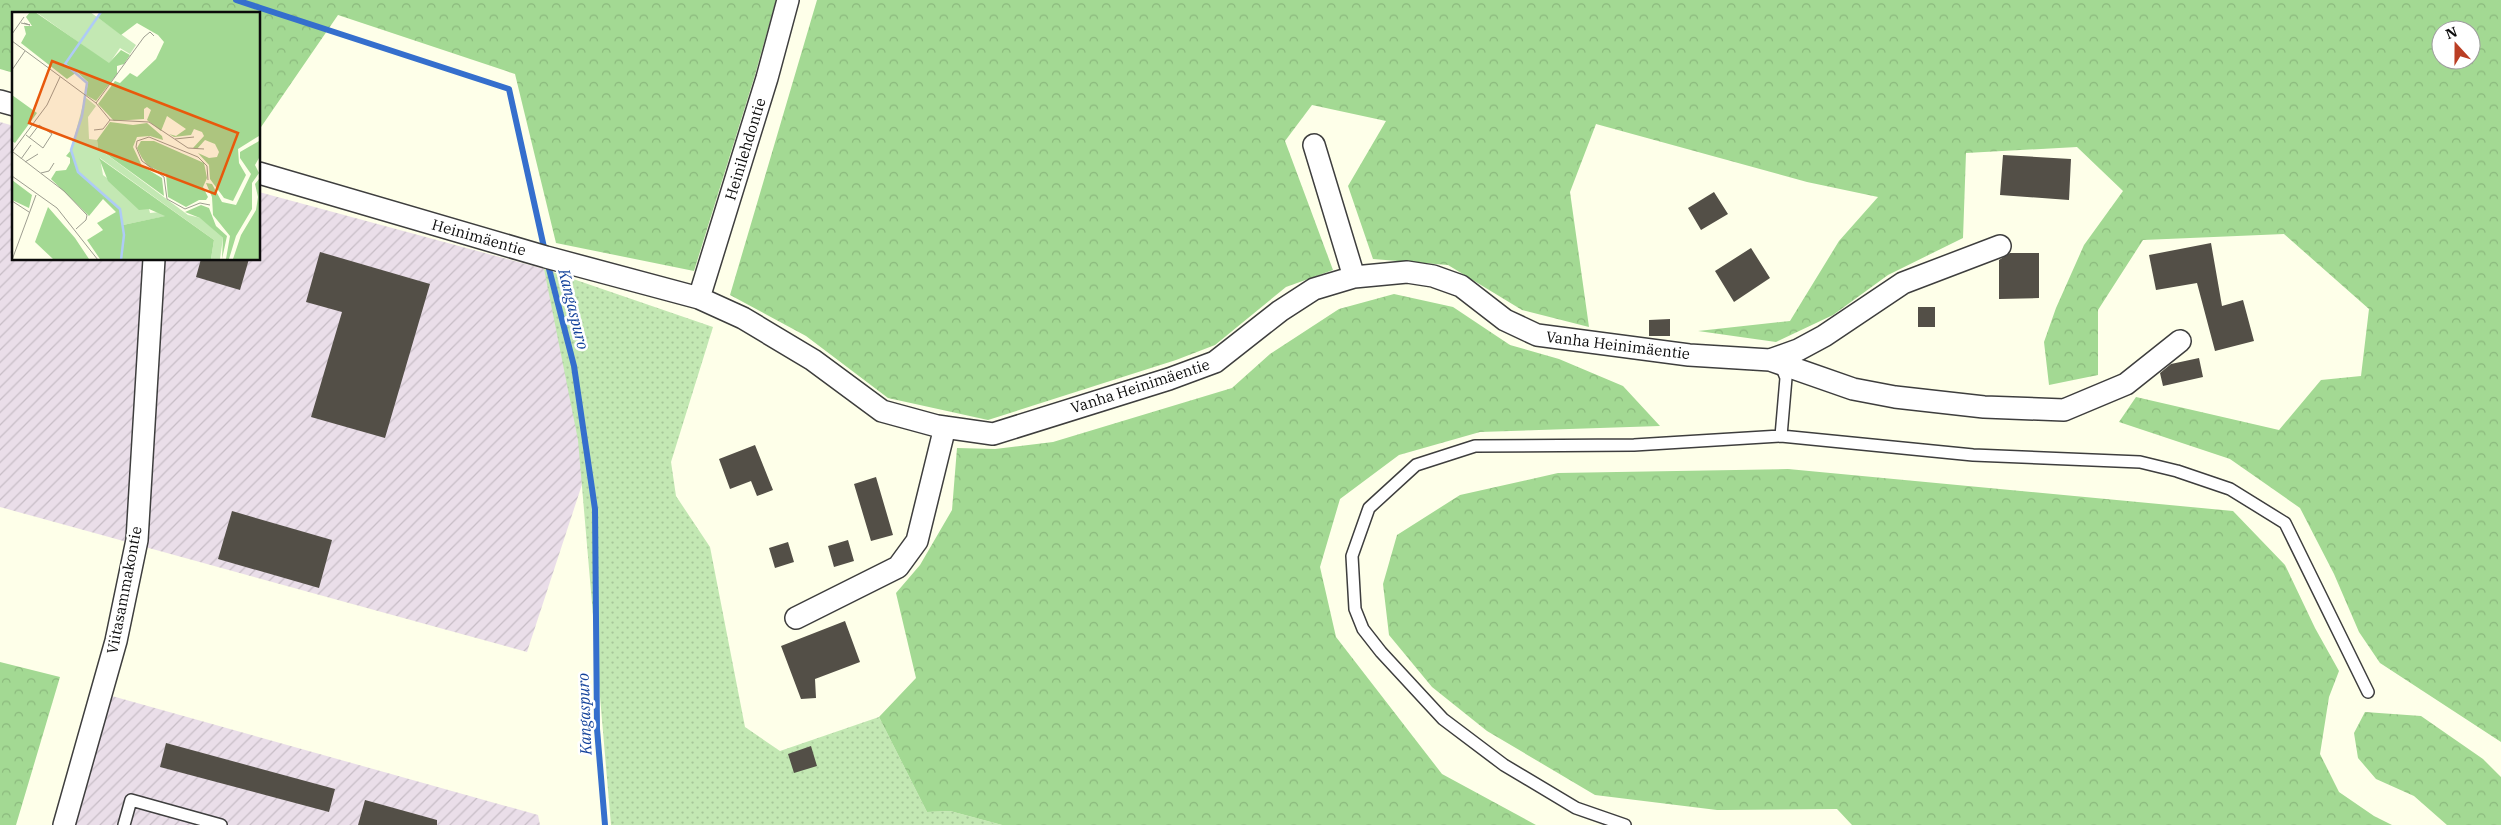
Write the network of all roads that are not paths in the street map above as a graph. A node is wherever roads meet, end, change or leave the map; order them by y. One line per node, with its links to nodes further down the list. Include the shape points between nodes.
1 (788, 0): 7 (street, Heinilehdontie)
2 (1314, 145): 6 (street)
3 (260, 173): 7 (street, Heinimäentie)
4 (2000, 246): 9 (street, via 1903,283 1824,336)
5 (154, 260): 14 (street, Viitasammakontie, via 137,540 116,641)
6 (1354, 277): 9 (street, Vanha Heinimäentie, via 1407,272 1433,276 1461,286 1505,320 1538,334); 10 (street, Vanha Heinimäentie, via 1314,288 1280,310 1215,362 1169,379 994,434)
7 (699, 298): 10 (street, Vanha Heinimäentie, via 744,318 813,360 882,411)
8 (2180, 341): 9 (street, Vanha Heinimäentie, via 2126,384 2064,410 1984,407 1895,396 1853,389)
9 (1775, 362): 11 (lane, via 1786,378)
10 (945, 427): 12 (street, via 917,542 898,568)
11 (1781, 436): 13 (lane, via 1973,455 2140,462 2230,489 2285,523); 17 (lane, via 1634,445 1475,446 1416,464 1369,508 1352,556 1355,609 1363,629 1381,652 1443,719 1504,765 1576,808)
12 (796, 618)
13 (2368, 692)
14 (64, 825)
15 (124, 825): 16 (lane, via 131,800)
16 (221, 825)
17 (1625, 825)

